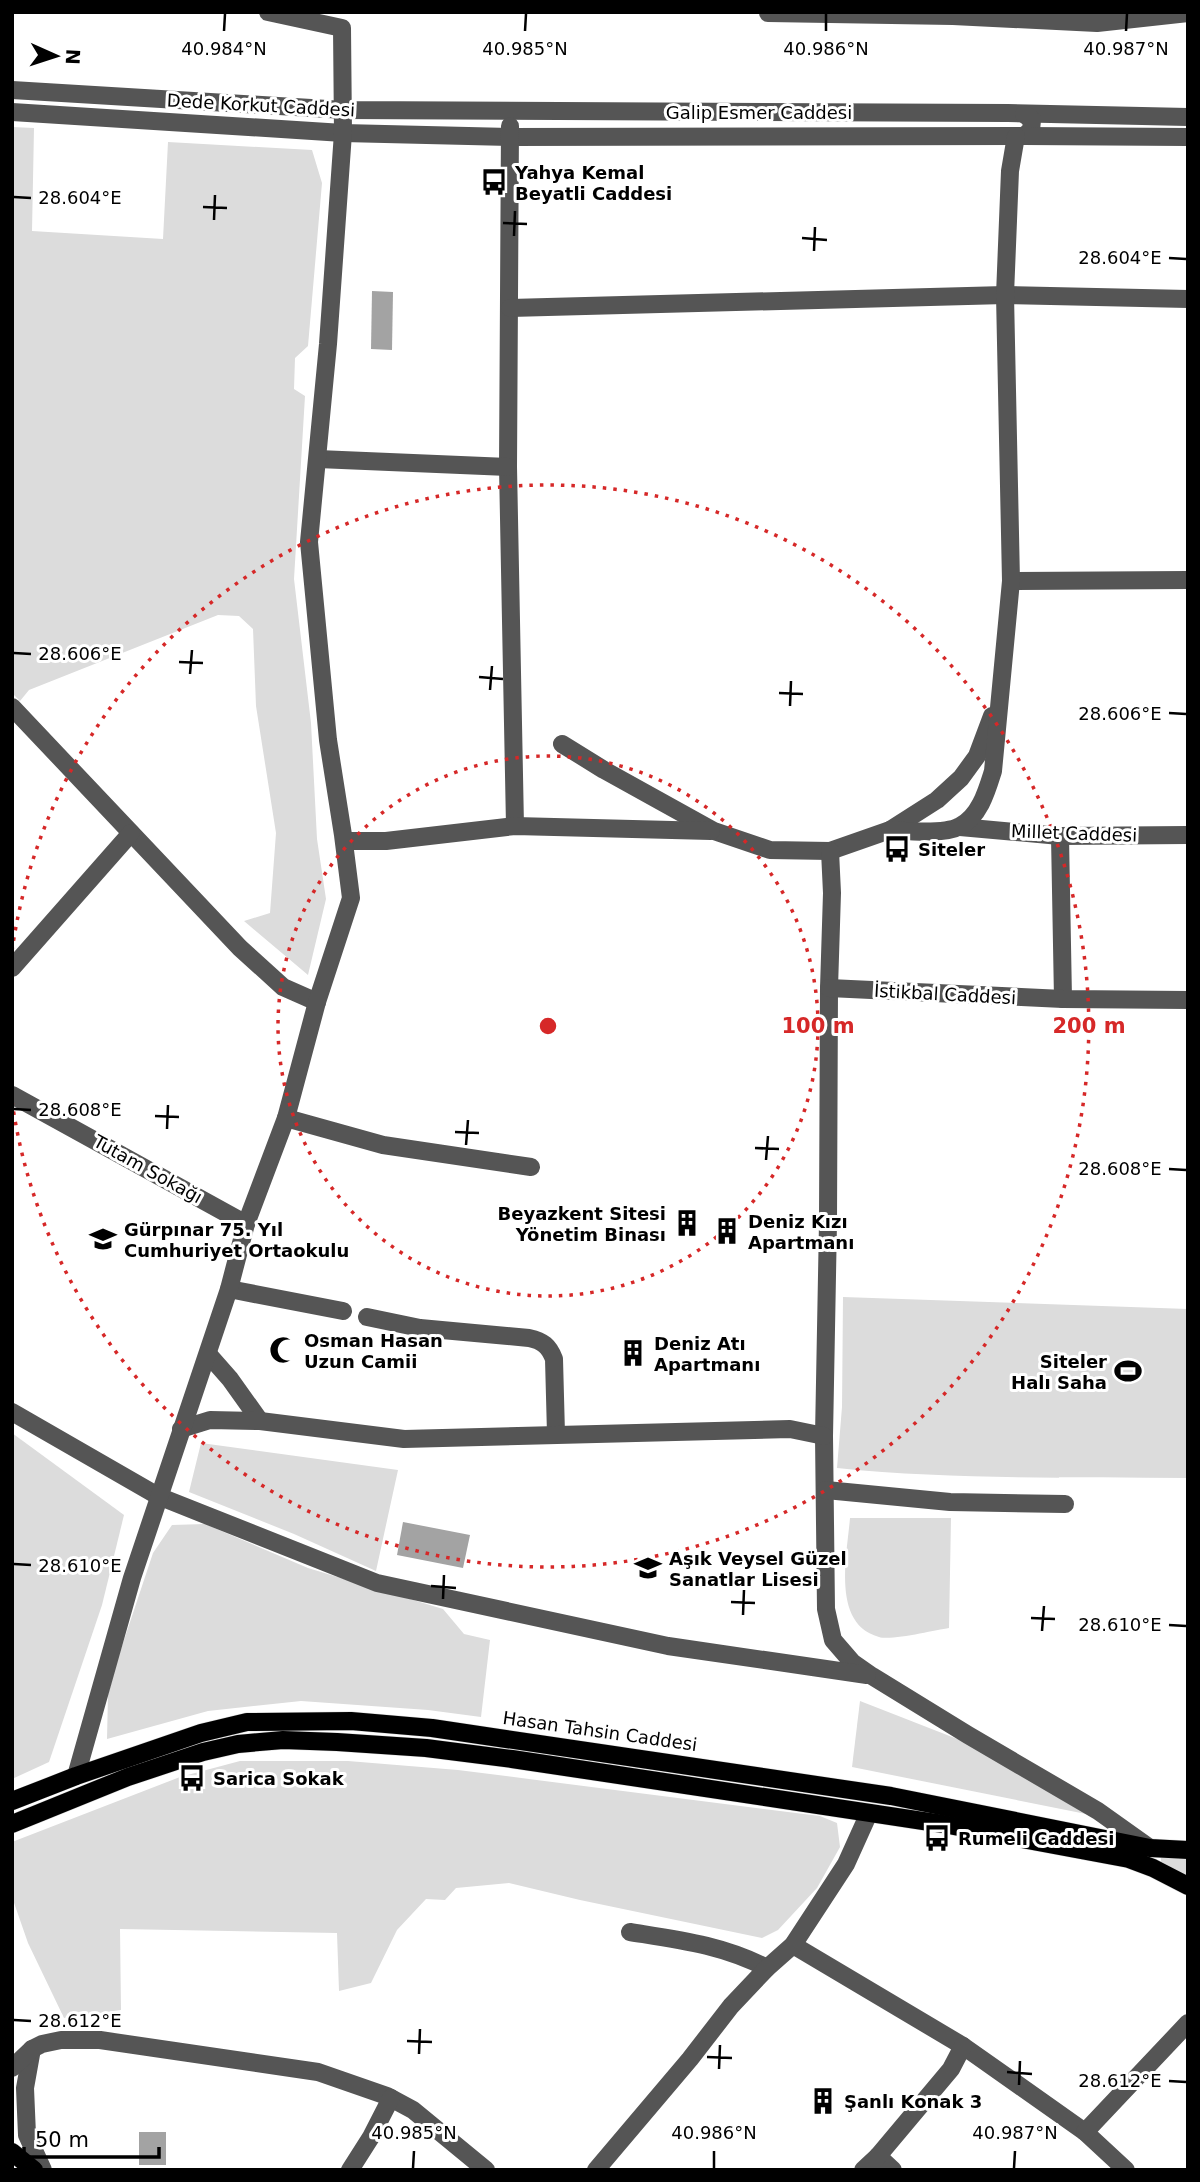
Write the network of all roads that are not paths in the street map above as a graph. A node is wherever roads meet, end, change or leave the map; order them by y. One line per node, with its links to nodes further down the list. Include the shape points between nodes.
1 (268, 12): 5 (street, via 342,28)
2 (768, 13): 3 (street, via 1097,23)
3 (1188, 13)
4 (12, 90): 5 (street, Dede Korkut Caddesi)
5 (344, 110): 6 (street, Dede Korkut Caddesi); 10 (street)
6 (511, 111): 8 (street, Galip Esmer Caddesi); 12 (street)
7 (12, 112): 10 (street, Dede Korkut Caddesi)
8 (1016, 114): 9 (street, Galip Esmer Caddesi); 11 (street, via 1001,120 1001,130); 11 (street, via 1032,120 1031,130)
9 (1188, 117)
10 (343, 133): 12 (street, Dede Korkut Caddesi); 17 (street)
11 (1016, 136): 12 (street, Dede Korkut Caddesi); 13 (street, Dede Korkut Caddesi); 14 (street, via 1010,170)
12 (510, 137): 16 (street)
13 (1188, 137)
14 (1005, 295): 15 (street); 16 (street); 20 (street)
15 (1188, 299)
16 (510, 308): 18 (street)
17 (318, 458): 18 (street); 31 (street, via 309,542 328,740)
18 (508, 467): 24 (street)
19 (1188, 580): 20 (street)
20 (1012, 581): 21 (street)
21 (1002, 686): 25 (street, via 993,771 975,813); 26 (street, via 977,756 961,778 937,800)
22 (12, 706): 28 (street)
23 (562, 744): 27 (street)
24 (515, 826): 27 (street); 31 (street, via 386,841)
25 (960, 827): 26 (street, Millet Caddesi); 30 (street, Millet Caddesi)
26 (890, 830): 32 (street)
27 (715, 831): 32 (street, via 770,850)
28 (131, 833): 33 (street); 37 (street, via 240,948 283,986)
29 (1188, 835): 30 (street, Millet Caddesi)
30 (1060, 836): 35 (street)
31 (344, 841): 37 (street, via 351,898)
32 (830, 851): 34 (street)
33 (12, 968)
34 (829, 988): 35 (street, İstikbal Caddesi); 50 (street)
35 (1063, 999): 36 (street, İstikbal Caddesi)
36 (1188, 1000)
37 (317, 1002): 39 (street)
38 (12, 1095): 41 (street, Tutam Sokağı)
39 (286, 1118): 40 (street, via 383,1145); 41 (street)
40 (531, 1167)
41 (246, 1224): 42 (street)
42 (229, 1289): 43 (street); 45 (street)
43 (343, 1311)
44 (367, 1317): 49 (street, via 420,1328 540,1340 554,1359)
45 (208, 1354): 47 (street); 48 (street)
46 (12, 1412): 52 (street)
47 (260, 1421): 48 (street, via 210,1420); 49 (street, via 404,1439)
48 (181, 1429): 52 (street)
49 (556, 1434): 50 (street, via 790,1429)
50 (824, 1436): 51 (street)
51 (826, 1490): 53 (street, via 950,1502); 54 (street, via 826,1609 833,1640)
52 (158, 1496): 54 (street, via 377,1583 668,1646); 55 (street)
53 (1065, 1504)
54 (872, 1676): 60 (street, via 1098,1811)
55 (76, 1776): 56 (main road, Hasan Tahsin Caddesi); 57 (main road); 60 (main road, Hasan Tahsin Caddesi, via 247,1722 351,1721 432,1728 891,1796)
56 (12, 1801)
57 (63, 1803): 58 (main road, via 203,1752 282,1740 426,1748); 59 (main road)
58 (869, 1813): 62 (main road, via 1115,1856); 65 (street, via 846,1864)
59 (12, 1824)
60 (1150, 1848): 61 (main road, Hasan Tahsin Caddesi); 62 (main road, via 1147,1861)
61 (1188, 1850)
62 (1153, 1868): 63 (main road)
63 (1188, 1886)
64 (630, 1932): 66 (street, via 710,1945)
65 (793, 1945): 66 (street); 68 (street)
66 (767, 1968): 75 (street)
67 (1188, 2023): 72 (street)
68 (963, 2046): 72 (street); 74 (street, via 951,2069)
69 (32, 2049): 70 (street); 71 (street, via 61,2040 100,2040 318,2071); 77 (street, via 24,2088 27,2135)
70 (12, 2068)
71 (391, 2098): 78 (street); 79 (street, via 413,2109)
72 (1085, 2132): 82 (street)
73 (12, 2152): 76 (main road)
74 (878, 2156): 80 (street); 81 (street)
75 (597, 2169)
76 (34, 2170)
77 (43, 2170)
78 (350, 2170)
79 (486, 2170)
80 (863, 2170)
81 (892, 2170)
82 (1126, 2170)

